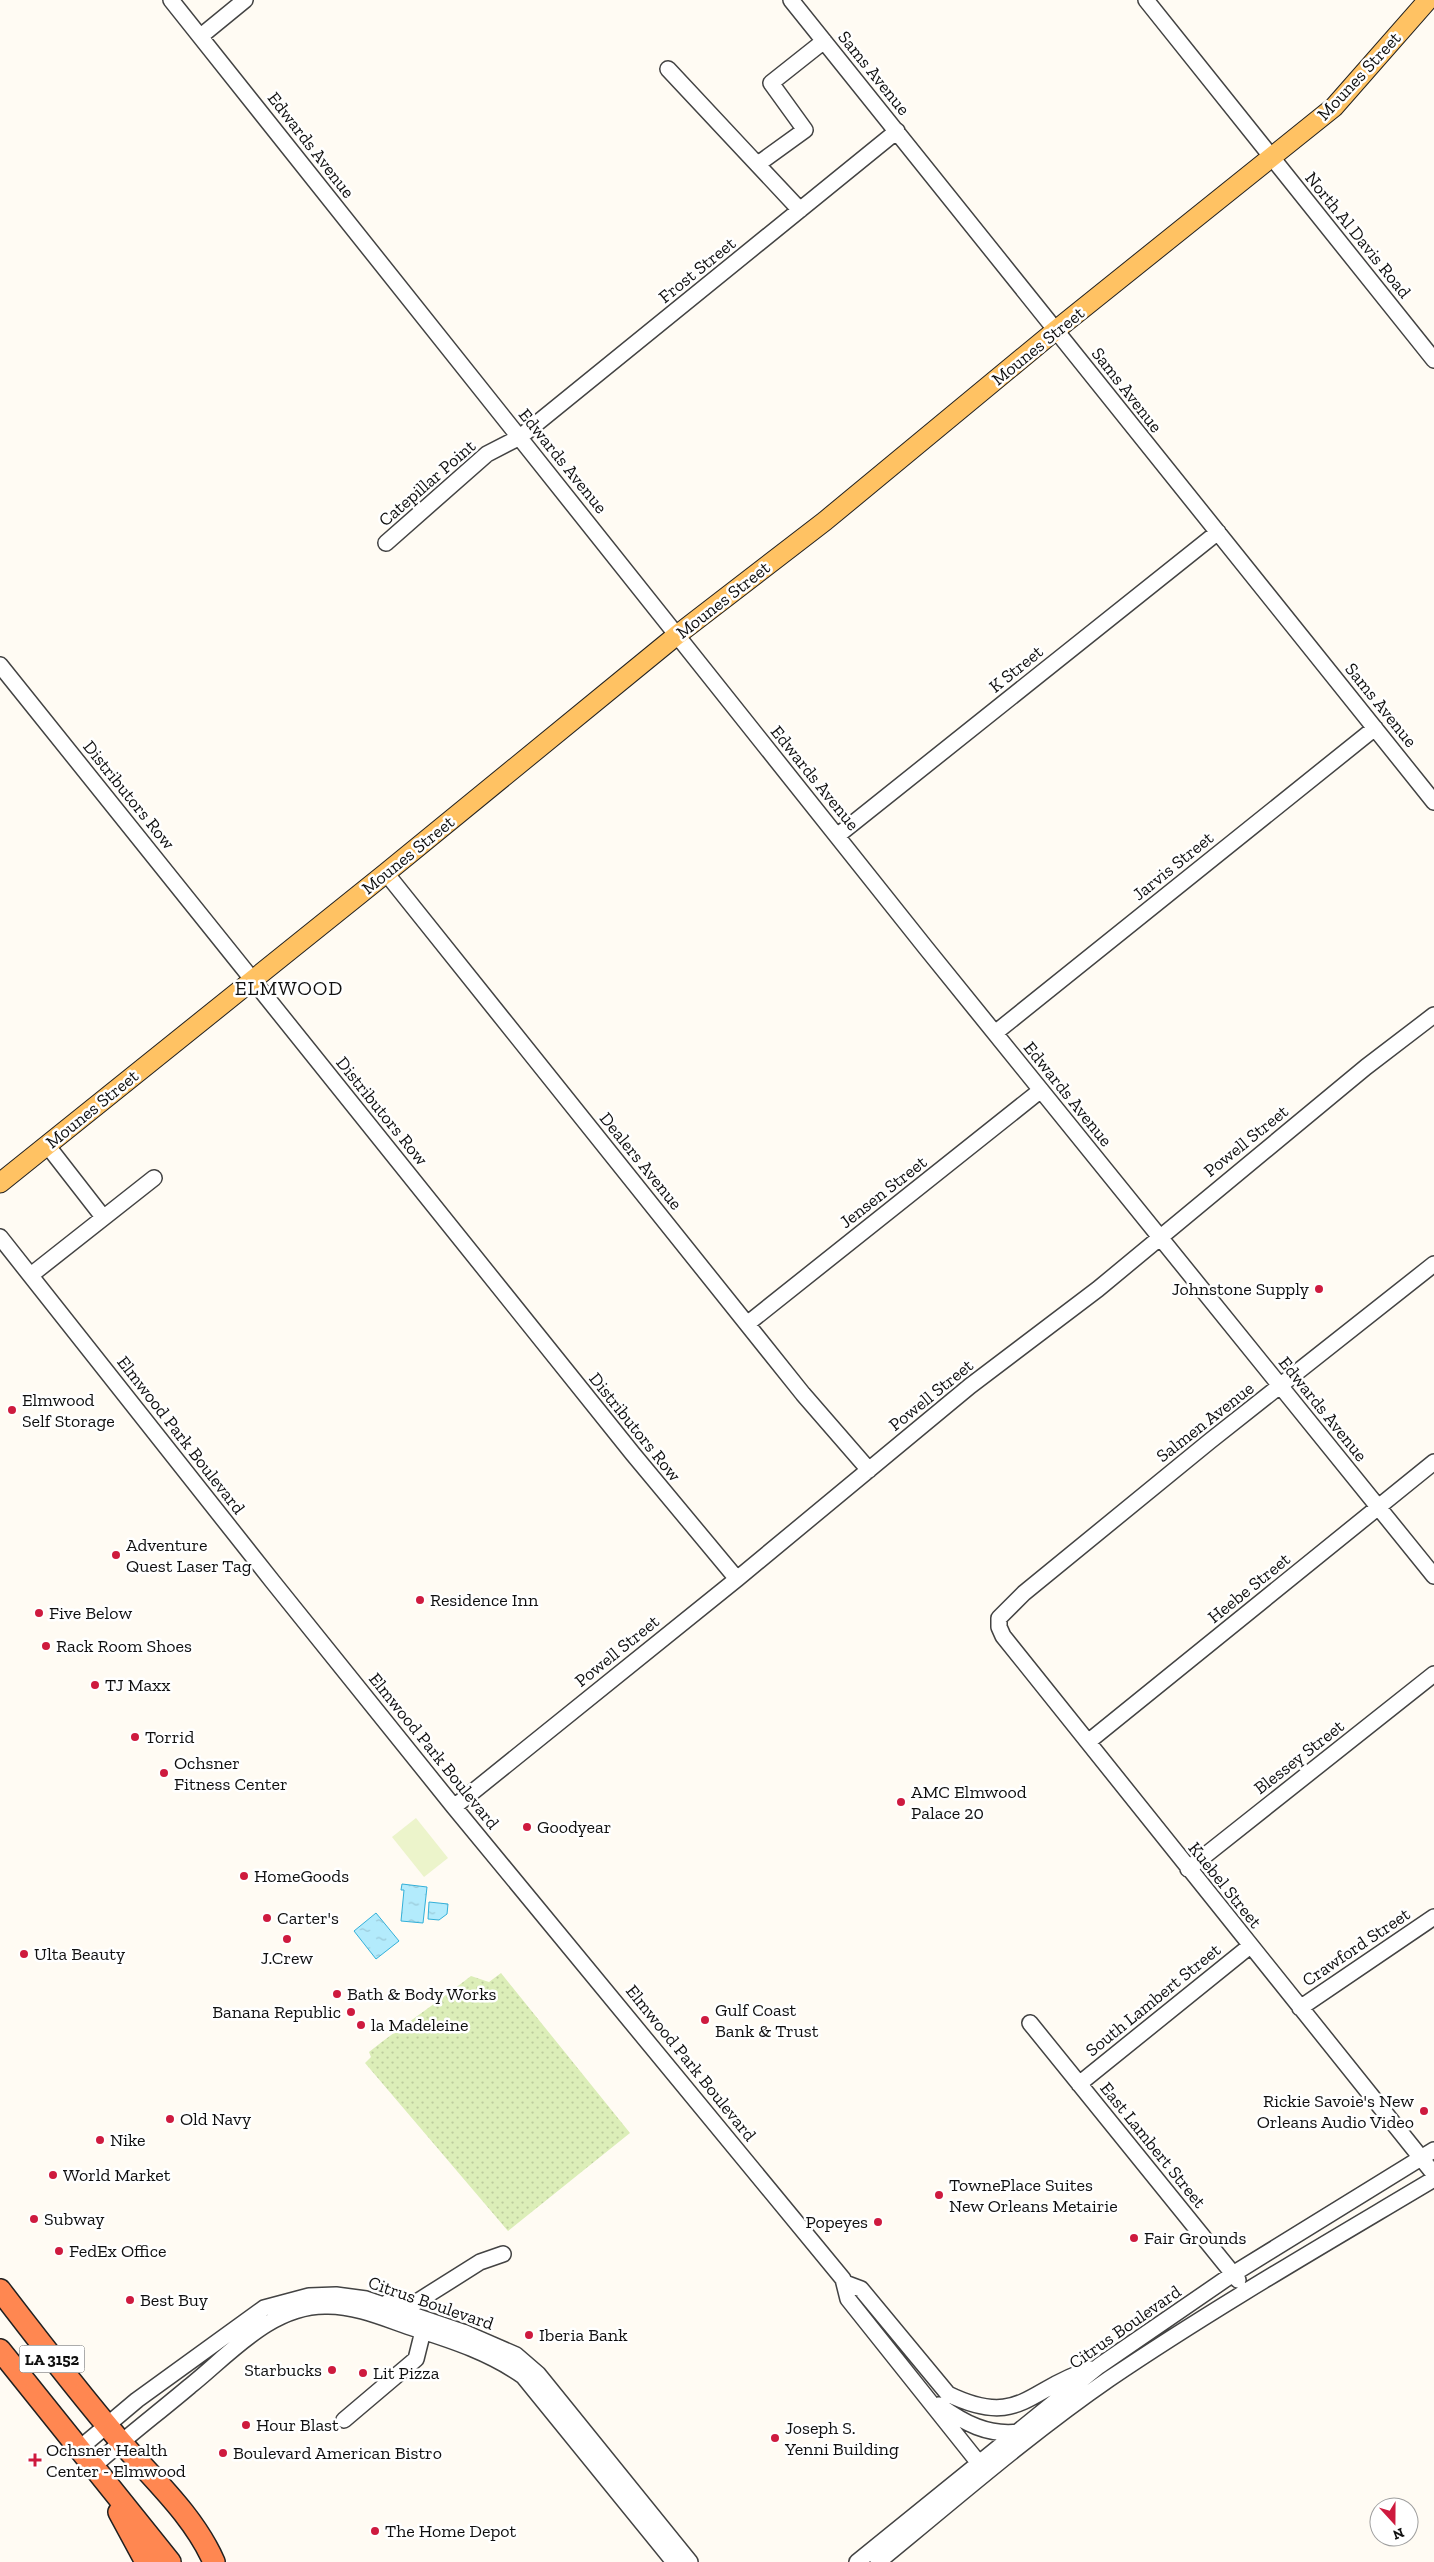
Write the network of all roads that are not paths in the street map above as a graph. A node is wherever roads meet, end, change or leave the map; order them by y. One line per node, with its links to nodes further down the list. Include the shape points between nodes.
1 (171, 0): 6 (street, Edwards Avenue)
2 (245, 0): 6 (street)
3 (791, 0): 7 (street, Sams Avenue)
4 (1146, 0): 10 (street, North Al Davis Road)
5 (1428, 0): 10 (main road, Mounes Street, via 1334,107)
6 (202, 36): 15 (street, Edwards Avenue)
7 (824, 41): 9 (street, Sams Avenue); 11 (street, via 771,83 805,130)
8 (668, 69): 11 (street)
9 (897, 131): 12 (street, Frost Street); 13 (street, Sams Avenue)
10 (1271, 157): 13 (main road, Mounes Street); 14 (street, North Al Davis Road)
11 (758, 164): 12 (street)
12 (800, 210): 15 (street, Frost Street)
13 (1056, 330): 16 (street, Sams Avenue); 18 (main road, Mounes Street, via 825,521)
14 (1434, 360)
15 (520, 437): 17 (street, Catepillar Point, via 487,454); 18 (street, Edwards Avenue)
16 (1218, 532): 20 (street, Sams Avenue); 22 (street, K Street)
17 (386, 543)
18 (677, 635): 22 (street, Edwards Avenue); 23 (main road, Mounes Street)
19 (0, 665): 24 (street, Distributors Row)
20 (1375, 728): 21 (street, Sams Avenue); 26 (street, Jarvis Street)
21 (1434, 802)
22 (837, 836): 26 (street, Edwards Avenue)
23 (386, 873): 24 (main road, Mounes Street); 36 (street, Dealers Avenue)
24 (253, 980): 28 (main road, Mounes Street); 42 (street, Distributors Row)
25 (1434, 1015): 32 (street, Powell Street)
26 (995, 1034): 27 (street, Edwards Avenue)
27 (1041, 1090): 32 (street, Edwards Avenue); 36 (street, Jensen Street)
28 (47, 1145): 30 (main road, Mounes Street); 31 (street)
29 (154, 1178): 31 (street)
30 (0, 1183)
31 (103, 1217): 35 (street)
32 (1160, 1236): 37 (street, Edwards Avenue); 39 (street, Powell Street)
33 (0, 1237): 35 (street, Elmwood Park Boulevard)
34 (1434, 1264): 37 (street, Salmen Avenue)
35 (31, 1275): 46 (street, Elmwood Park Boulevard)
36 (748, 1324): 39 (street, Dealers Avenue)
37 (1281, 1386): 40 (street, Edwards Avenue); 43 (street, Salmen Avenue, via 1024,1593)
38 (1434, 1462): 40 (street, Heebe Street)
39 (869, 1470): 42 (street, Powell Street)
40 (1379, 1506): 41 (street, Edwards Avenue); 45 (street, Heebe Street)
41 (1434, 1576)
42 (737, 1579): 46 (street, Powell Street)
43 (1003, 1615): 45 (street, Kuebel Street, via 999,1618 1003,1636)
44 (1434, 1674): 47 (street, Blessey Street)
45 (1088, 1742): 47 (street, Kuebel Street)
46 (454, 1807): 58 (street, Elmwood Park Boulevard)
47 (1188, 1869): 49 (street, Kuebel Street)
48 (1434, 1917): 50 (street, Crawford Street)
49 (1250, 1946): 50 (street, Kuebel Street); 52 (street, South Lambert Street)
50 (1300, 2008): 53 (street, Kuebel Street)
51 (1030, 2023): 52 (street, East Lambert Street)
52 (1079, 2084): 57 (street, East Lambert Street)
53 (1428, 2154): 54 (street, Kuebel Street); 57 (street, Citrus Boulevard)
54 (1434, 2174)
55 (1434, 2179): 60 (street, Citrus Boulevard)
56 (503, 2254): 61 (street, via 480,2262 415,2303)
57 (1233, 2274): 60 (street, East Lambert Street); 63 (street, Citrus Boulevard)
58 (845, 2283): 66 (street, Elmwood Park Boulevard, via 848,2299); 68 (street, Elmwood Park Boulevard, via 861,2289 948,2394 986,2409)
59 (0, 2290): 71 (highway, LA 3152)
60 (1246, 2292): 67 (street, Citrus Boulevard)
61 (373, 2301): 71 (street, Citrus Boulevard, via 336,2295 309,2296 264,2308 136,2400); 84 (street, Citrus Boulevard, via 463,2332 516,2355 538,2374)
62 (423, 2331): 70 (street, via 416,2359); 71 (street, Citrus Boulevard, via 361,2311 328,2306 297,2309 252,2334); 83 (street, Citrus Boulevard, via 476,2349 523,2376)
63 (1132, 2343): 65 (street, Citrus Boulevard); 67 (street, via 1114,2364 1079,2392)
64 (0, 2350): 74 (highway, LA 3152)
65 (1099, 2366): 68 (street, Elmwood Park Boulevard, via 1068,2375 1015,2406); 72 (street, Citrus Boulevard)
66 (924, 2394): 72 (street, Elmwood Park Boulevard, via 979,2429); 73 (street, Elmwood Park Boulevard)
67 (1078, 2402): 69 (street, Citrus Boulevard)
68 (997, 2408): 72 (street, via 1012,2423)
69 (1057, 2418): 72 (street, Elmwood Park Boulevard); 75 (street, Citrus Boulevard)
70 (344, 2420)
71 (114, 2433): 74 (street, Citrus Boulevard); 77 (street, Citrus Boulevard); 79 (highway, LA 3152, via 172,2500)
72 (1015, 2433): 75 (street, via 1017,2443); 76 (street, Citrus Boulevard)
73 (964, 2445): 76 (street, Elmwood Park Boulevard); 78 (street, via 966,2460)
74 (80, 2448): 77 (highway, LA 3152)
75 (1014, 2451): 86 (street, Citrus Boulevard)
76 (978, 2462): 78 (street, Citrus Boulevard)
77 (94, 2466): 80 (highway); 81 (highway, LA 3152)
78 (956, 2481): 85 (street, Citrus Boulevard)
79 (210, 2552): 82 (highway)
80 (146, 2562)
81 (170, 2562)
82 (219, 2562)
83 (674, 2562)
84 (690, 2562)
85 (857, 2562)
86 (878, 2562)

